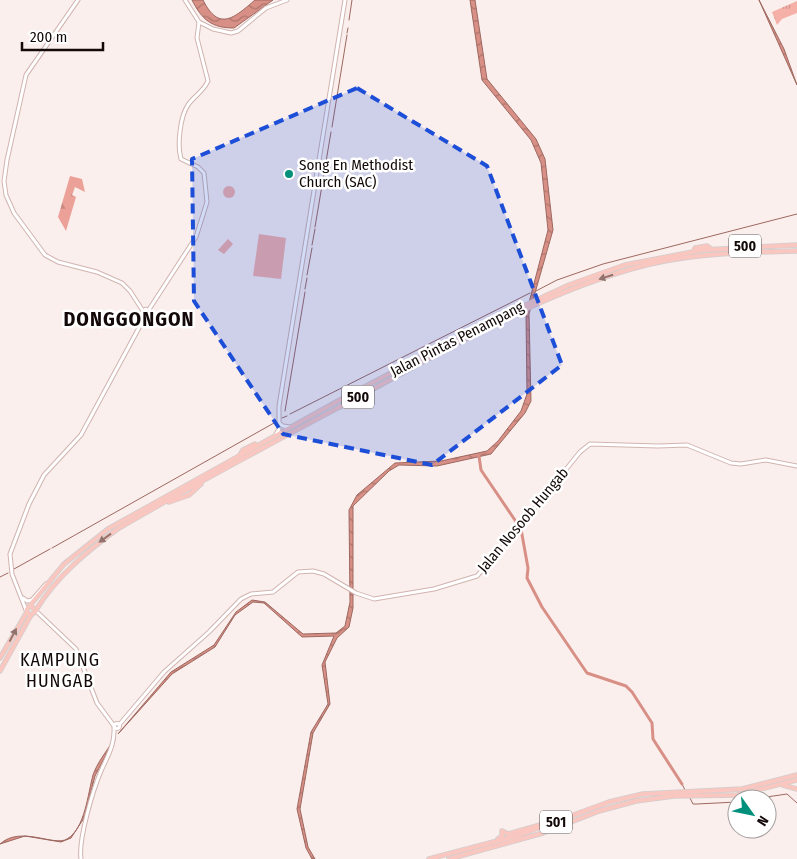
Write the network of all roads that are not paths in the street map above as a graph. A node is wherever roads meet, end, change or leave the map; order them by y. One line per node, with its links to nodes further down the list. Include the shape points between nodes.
1 (78, 0): 12 (main road, via 26,75 7,160 6,195 14,213 44,255 116,280 130,290)
2 (186, 0): 5 (main road)
3 (287, 0): 5 (main road, via 266,8 233,33 213,30)
4 (346, 0): 13 (main road, via 319,151)
5 (199, 22): 12 (main road, via 197,38 208,81 186,107 179,150 181,159 198,167 206,176 207,202 196,237 154,303)
6 (797, 244): 7 (main road, Jalan Pintas Penampang / 500)
7 (694, 251): 9 (main road); 10 (main road, Jalan Pintas Penampang / 500)
8 (797, 251): 9 (main road, Jalan Pintas Penampang / 500)
9 (705, 255): 11 (main road, Jalan Pintas Penampang / 500)
10 (616, 268): 11 (main road, via 630,265); 14 (main road, Jalan Pintas Penampang / 500, via 569,285 448,341)
11 (635, 268): 17 (main road, Jalan Pintas Penampang / 500, one-way to 17, via 576,288 443,350)
12 (145, 311): 25 (main road, via 79,440 49,470 35,490 10,554 12,574)
13 (279, 420): 14 (main road, via 283,426); 15 (main road, via 279,431)
14 (292, 427): 15 (main road, Jalan Pintas Penampang / 500)
15 (274, 437): 16 (main road, Jalan Pintas Penampang / 500)
16 (240, 455): 17 (main road); 20 (main road, Jalan Pintas Penampang / 500)
17 (251, 456): 19 (main road, Jalan Pintas Penampang / 500)
18 (797, 466): 31 (main road, Jalan Nosoob Hungab, via 766,460 731,463 687,445 592,443 580,452 477,576 434,589 374,599 354,592 324,574 306,571 294,574 273,592 247,596 164,672)
19 (207, 480): 21 (main road, Jalan Pintas Penampang / 500); 22 (main road)
20 (186, 485): 21 (main road); 24 (main road, Jalan Pintas Penampang / 500, via 108,529 72,556)
21 (192, 487): 22 (main road); 23 (main road, Jalan Pintas Penampang / 500)
22 (191, 493): 23 (main road, 500)
23 (166, 502): 28 (main road, Jalan Pintas Penampang / 500, one-way to 28, via 119,528 81,556 54,584)
24 (46, 584): 25 (main road, via 30,601); 26 (main road, Jalan Pintas Penampang / 500)
25 (21, 596): 27 (main road)
26 (30, 606): 27 (main road, 500); 28 (main road)
27 (26, 611): 28 (main road); 29 (main road, 500, one-way to 27)
28 (34, 613): 30 (main road, Jalan Pintas Penampang / 500); 31 (main road, via 76,649 97,703)
29 (0, 658)
30 (0, 671)
31 (116, 725): 42 (main road, via 113,748 95,787 80,846)
32 (797, 775): 33 (main road, 501)
33 (786, 777): 35 (main road); 38 (main road, 501, via 742,789 634,796)
34 (797, 780): 35 (main road, 501)
35 (788, 783): 36 (main road, 501)
36 (780, 784): 37 (main road); 40 (main road, 501, via 737,795 636,800)
37 (797, 789)
38 (559, 820): 39 (main road, 501); 41 (main road, via 508,834 502,831 502,836)
39 (551, 824): 40 (main road, via 554,828); 41 (main road, 501)
40 (559, 826): 44 (main road, 501)
41 (494, 841): 43 (main road, 501)
42 (81, 859)
43 (429, 859)
44 (449, 859)

